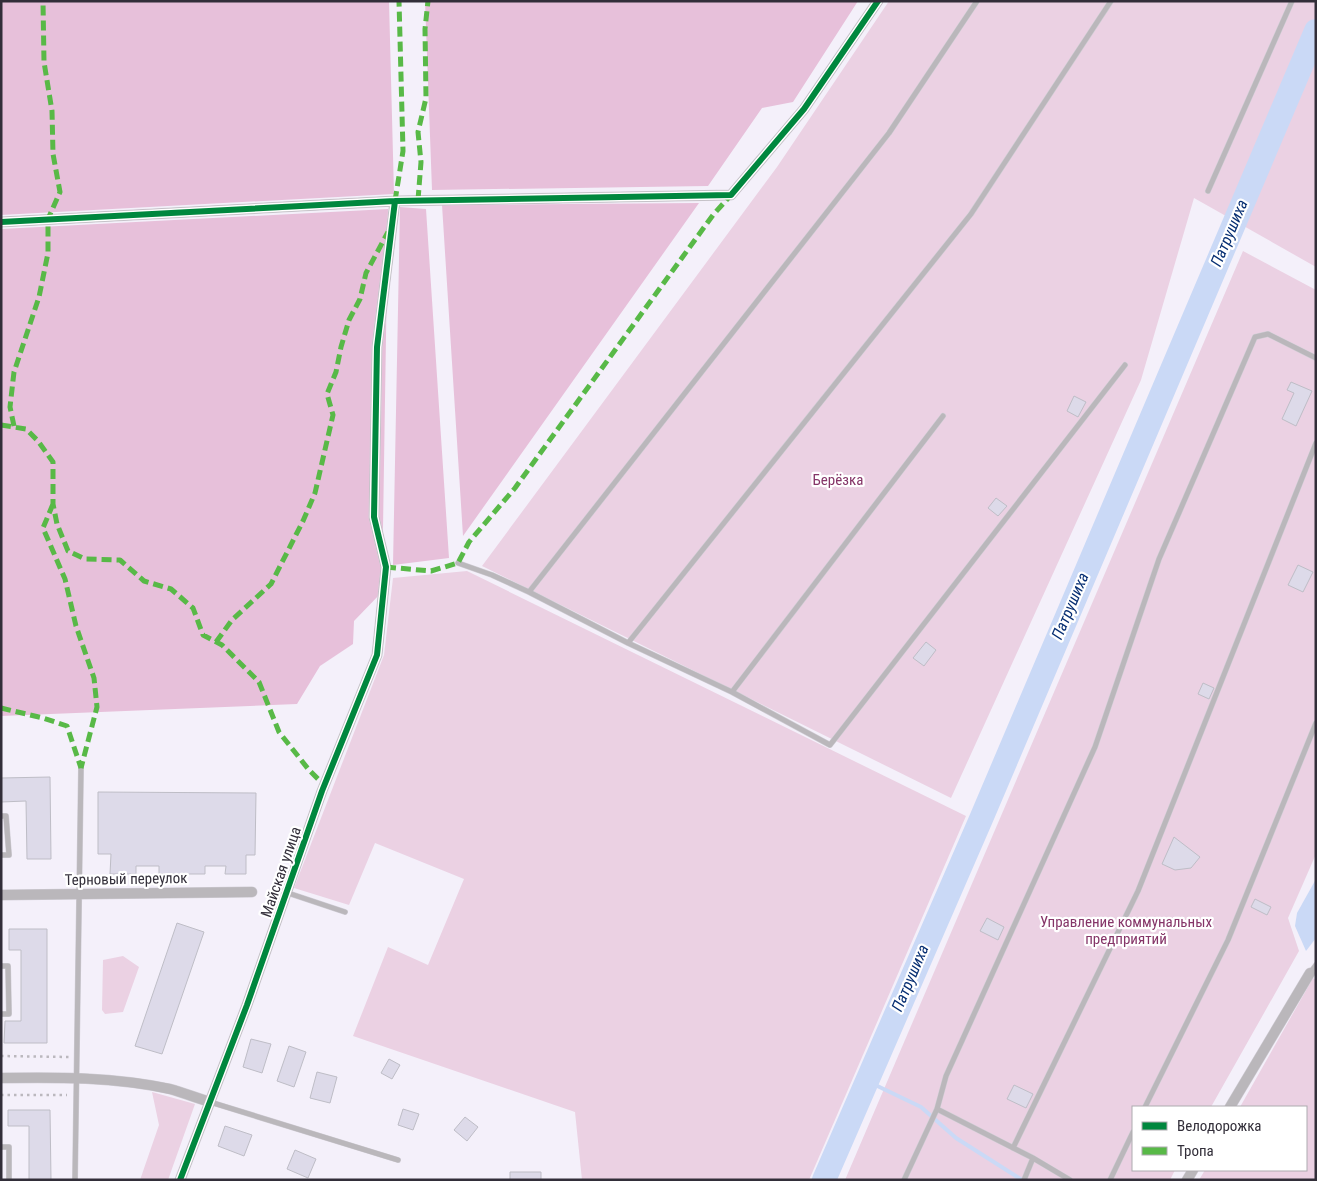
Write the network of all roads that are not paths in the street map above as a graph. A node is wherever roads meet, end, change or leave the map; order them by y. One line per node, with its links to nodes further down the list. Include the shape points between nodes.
1 (878, 1): 6 (street, via 804,109 730,195)
2 (977, 1): 13 (lane, via 889,133)
3 (1112, 1): 14 (lane, via 971,214)
4 (1292, 1): 5 (lane)
5 (1208, 191)
6 (395, 201): 7 (street); 21 (street, Майская улица, via 377,347 374,517 386,568 377,655 322,791)
7 (1, 222)
8 (1316, 358): 33 (lane, via 1268,334 1255,337 1159,559 1095,747 946,1076)
9 (1125, 365): 15 (lane, via 830,745)
10 (943, 416): 15 (lane)
11 (1316, 443): 36 (lane, via 1138,891)
12 (458, 563): 13 (lane)
13 (529, 592): 14 (lane)
14 (628, 643): 15 (lane)
15 (732, 692)
16 (1316, 723): 31 (lane, via 1228,940)
17 (81, 768): 22 (lane)
18 (1, 816): 19 (lane, via 6,816 9,855)
19 (1, 855)
20 (252, 892): 22 (street, Терновый переулок)
21 (288, 893): 24 (lane); 30 (street, Майская улица)
22 (78, 894): 23 (street, Терновый переулок); 28 (lane)
23 (1, 895)
24 (346, 912)
25 (1, 966): 27 (lane, via 8,966 9,1014)
26 (1313, 969): 32 (street)
27 (1, 1014)
28 (75, 1077): 29 (street); 30 (street, via 170,1089); 40 (lane)
29 (1, 1078)
30 (210, 1102): 38 (lane); 41 (street, Майская улица)
31 (1145, 1106)
32 (1231, 1106)
33 (937, 1109): 36 (lane); 42 (lane)
34 (1132, 1134): 45 (lane)
35 (1, 1148): 39 (lane, via 9,1148)
36 (1013, 1148): 37 (lane)
37 (1033, 1158): 43 (lane); 44 (lane)
38 (398, 1160)
39 (9, 1180)
40 (75, 1180)
41 (180, 1180)
42 (904, 1180)
43 (1024, 1180)
44 (1070, 1180)
45 (1110, 1180)

